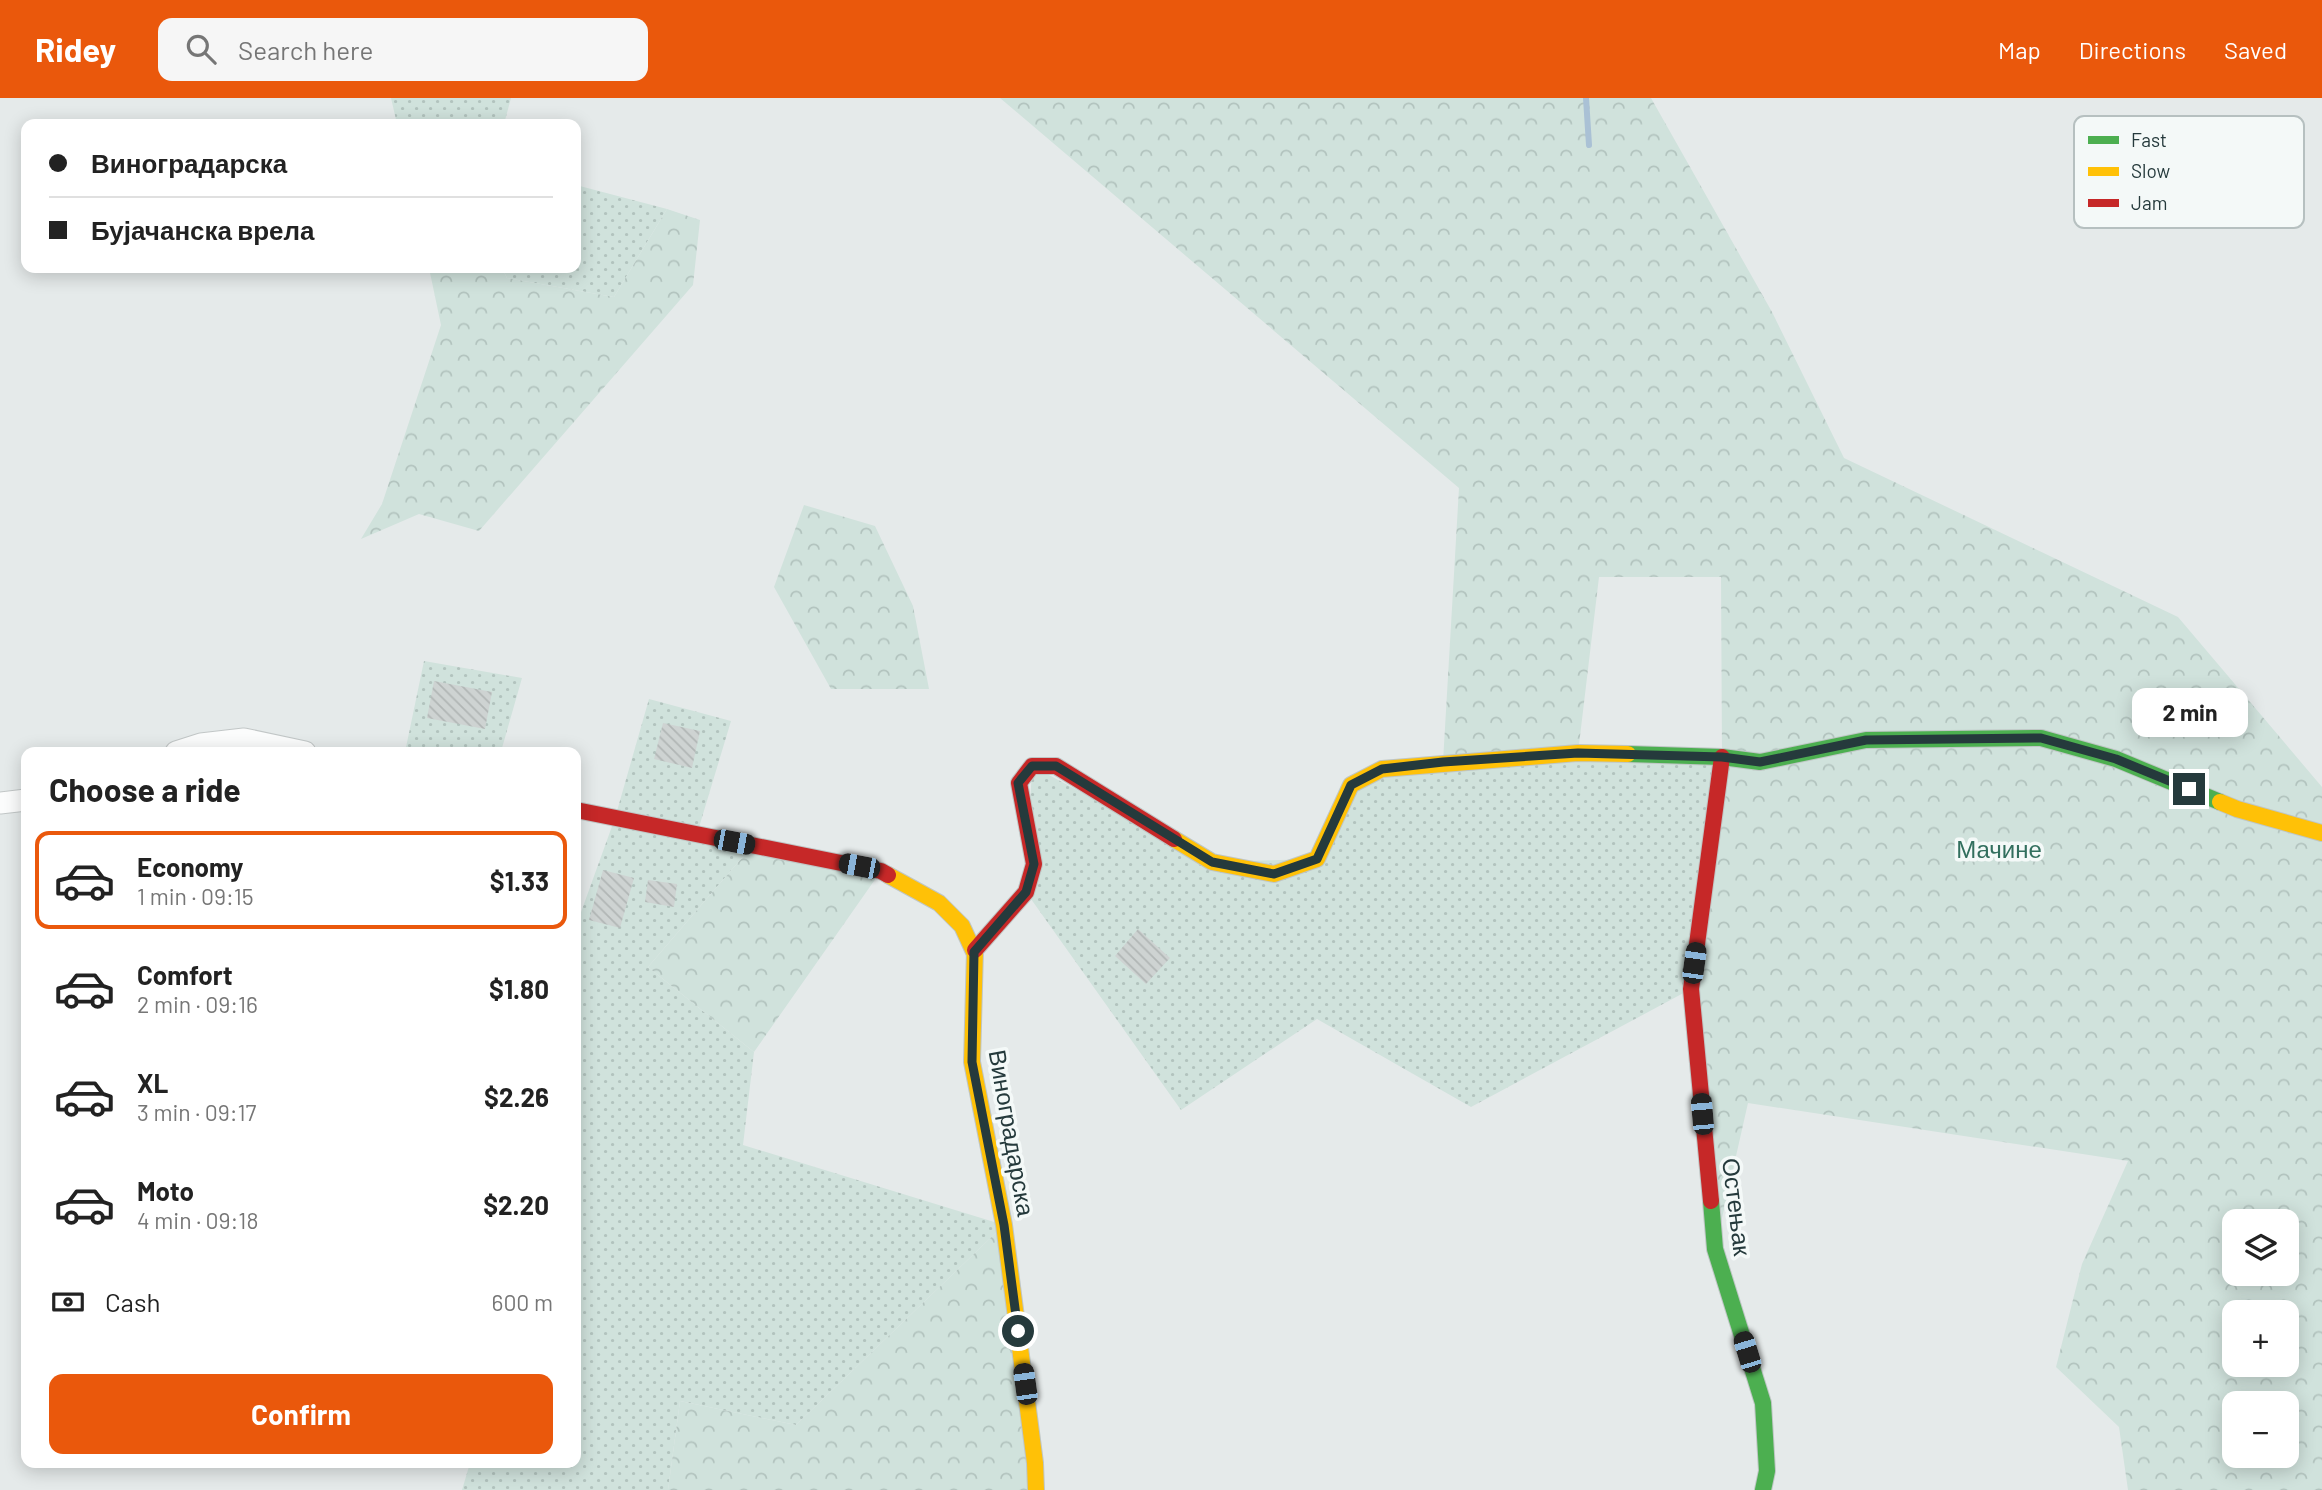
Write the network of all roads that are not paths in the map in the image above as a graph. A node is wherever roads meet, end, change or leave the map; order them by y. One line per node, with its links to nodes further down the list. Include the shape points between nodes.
1 (192, 747): 2 (street, via 244,739)
2 (282, 747)
3 (1722, 757): 7 (street, via 1760,762 1866,740 2041,738 2116,759 2237,809); 8 (street, via 1578,753 1382,769 1351,785 1317,859 1274,874 1212,862 1056,766 1032,766 1018,783 1034,864 1026,892); 10 (street, Остењак, via 1691,989 1715,1249 1763,1403 1767,1471)
4 (21, 801): 5 (street)
5 (0, 803)
6 (581, 811): 8 (street, via 880,871 939,904 962,926)
7 (2322, 833)
8 (974, 952): 9 (street, Виноградарска, via 972,1062 1004,1225)
9 (1036, 1490)
10 (1763, 1490)

